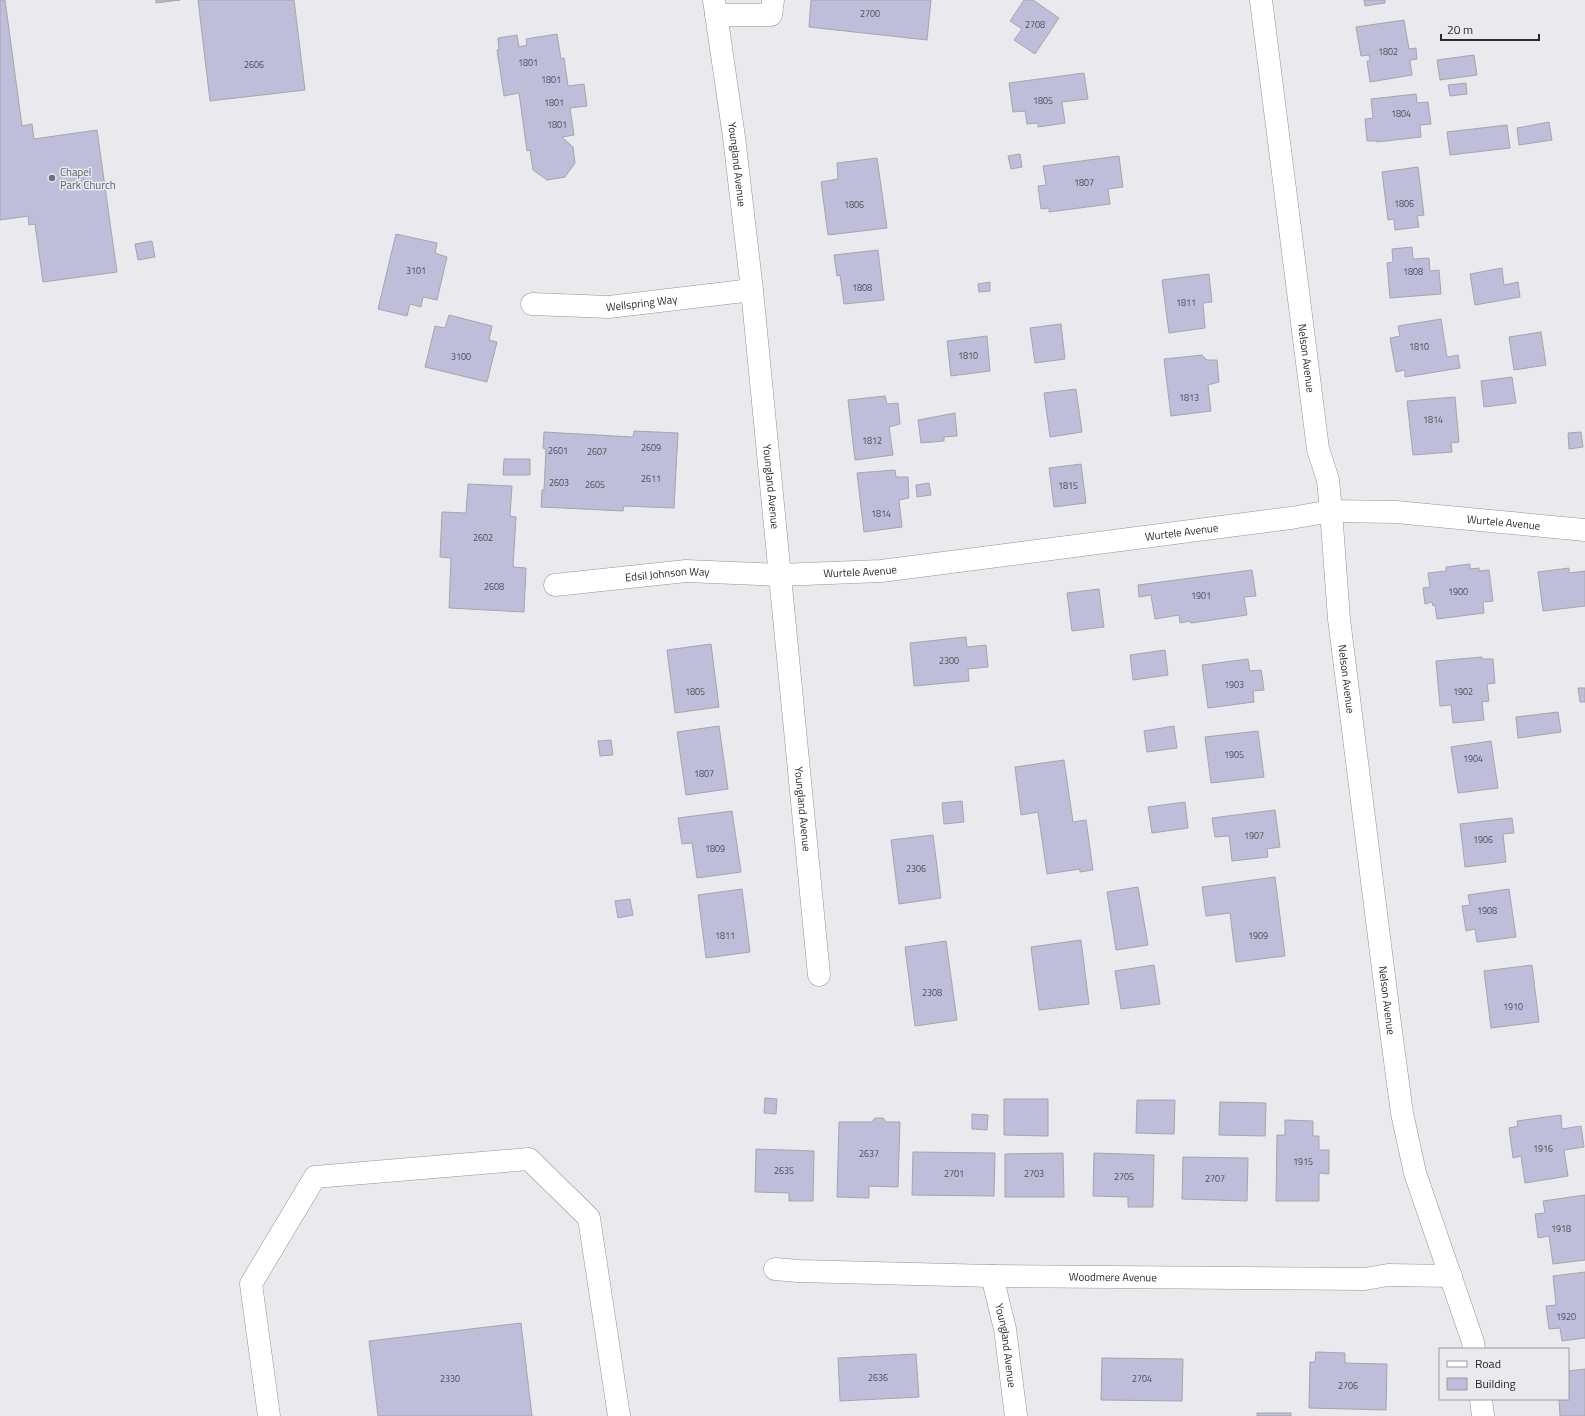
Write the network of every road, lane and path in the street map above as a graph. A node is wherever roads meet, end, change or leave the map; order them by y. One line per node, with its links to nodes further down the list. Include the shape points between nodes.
1 (773, 0): 3 (street, via 771,15)
2 (1261, 0): 6 (street, Nelson Avenue, via 1318,449 1328,480)
3 (715, 7): 4 (street, Youngland Avenue)
4 (752, 290): 5 (street, Wellspring Way, via 609,307); 8 (street, Youngland Avenue)
5 (532, 304)
6 (1331, 511): 7 (street, Wurtele Avenue, via 1396,512); 8 (street, Wurtele Avenue, via 881,571); 13 (street, Nelson Avenue, via 1340,627 1402,1113 1415,1173)
7 (1585, 530)
8 (779, 574): 9 (street, Edsil Johnson Way, via 686,571); 10 (street, Youngland Avenue)
9 (555, 585)
10 (819, 975)
11 (775, 1269): 12 (street, Woodmere Avenue)
12 (992, 1276): 13 (street, Woodmere Avenue); 18 (street, Youngland Avenue, via 1005,1329)
13 (1451, 1276): 14 (street, Nelson Avenue)
14 (1474, 1348)
15 (1481, 1400): 19 (street)
16 (269, 1416): 17 (street, via 251,1284 315,1177 529,1159 589,1218)
17 (619, 1416)
18 (1016, 1416)
19 (1483, 1416)

